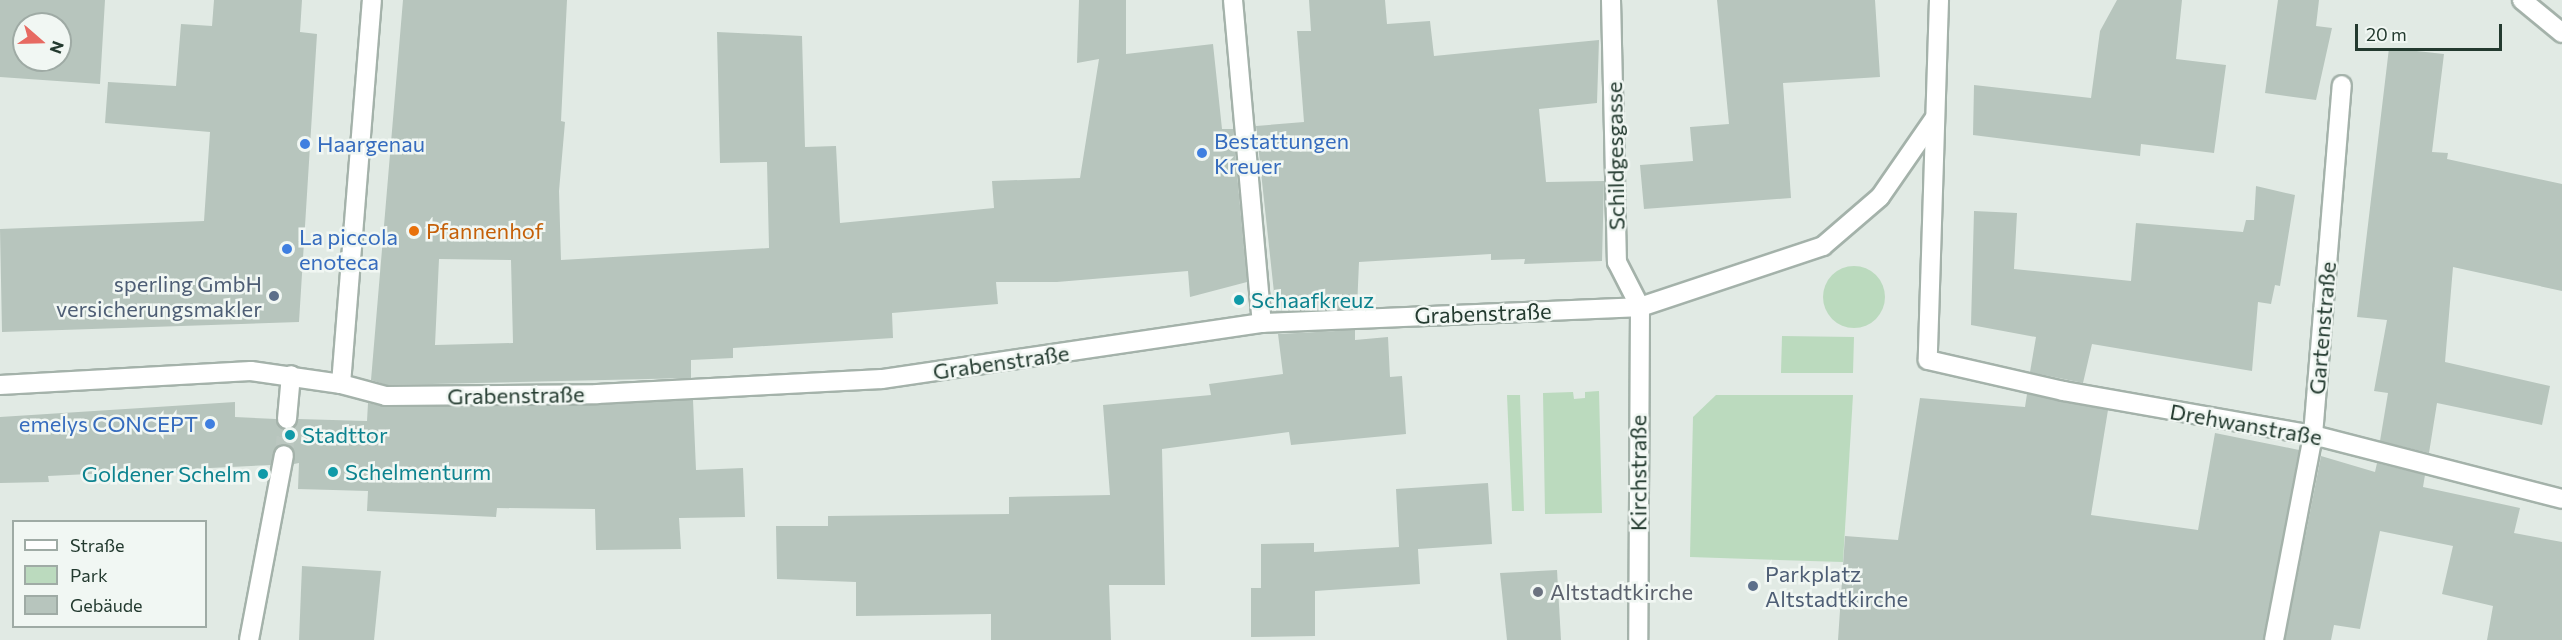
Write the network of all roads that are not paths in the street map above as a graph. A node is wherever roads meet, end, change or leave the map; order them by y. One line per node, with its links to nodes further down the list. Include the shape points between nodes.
1 (372, 0): 12 (street)
2 (1233, 0): 10 (street)
3 (1611, 0): 9 (street, Schildgesgasse, via 1617,262)
4 (1939, 0): 8 (street)
5 (2522, 0): 6 (street)
6 (2562, 33)
7 (2342, 85): 15 (street, Gartenstraße)
8 (1934, 119): 9 (street, Grabenstraße, via 1880,197 1823,246); 15 (street, Drehwanstraße, via 1928,360 2063,391)
9 (1640, 307): 10 (street, Grabenstraße); 19 (street, Kirchstraße)
10 (1262, 322): 12 (street, Grabenstraße, via 882,379 597,394 386,396)
11 (291, 375): 12 (street, Grabenstraße); 13 (street, Grabenstraße, via 251,371); 14 (street)
12 (341, 384)
13 (0, 385)
14 (287, 419)
15 (2313, 435): 17 (street, Drehwanstraße); 20 (street, Gartenstraße)
16 (284, 455): 18 (street)
17 (2562, 499)
18 (249, 640)
19 (1638, 640)
20 (2274, 640)

